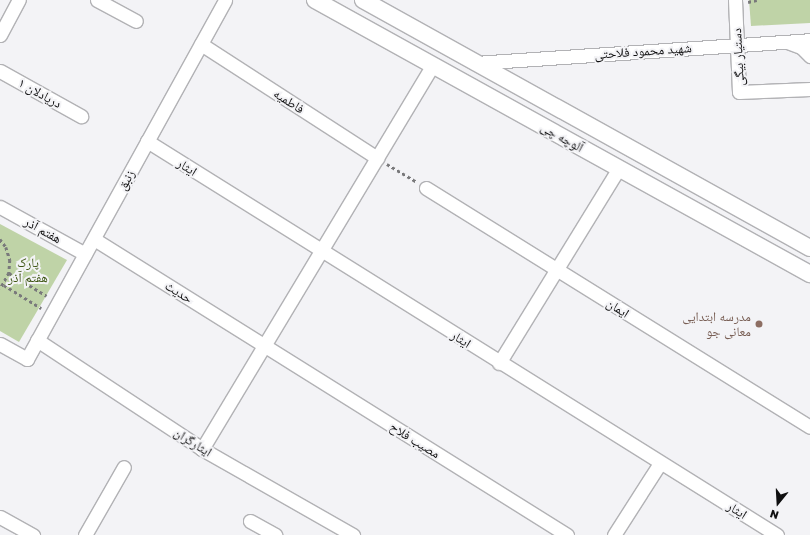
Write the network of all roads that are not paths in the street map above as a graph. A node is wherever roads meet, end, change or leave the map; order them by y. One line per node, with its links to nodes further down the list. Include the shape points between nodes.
1 (19, 0): 9 (street)
2 (97, 0): 7 (street)
3 (225, 0): 13 (street, زنبق)
4 (315, 0): 11 (street, آلوچه چی)
5 (362, 0): 8 (street, آلوچه چی)
6 (735, 0): 14 (street, دستیار بیگی)
7 (136, 21)
8 (399, 21): 11 (street); 16 (street, آلوچه چی)
9 (0, 35)
10 (810, 40): 12 (street, شهید محمود فلاحتی)
11 (388, 41): 17 (street, آلوچه چی)
12 (786, 41): 14 (street, شهید محمود فلاحتی); 15 (street, via 801,47)
13 (201, 44): 21 (street, زنبق); 22 (street, فاطمیه)
14 (737, 45): 16 (street, شهید محمود فلاحتی); 19 (street, دستیار بیگی, via 739,92)
15 (810, 56)
16 (475, 63): 27 (street, آلوچه چی)
17 (433, 65): 22 (street); 23 (street, آلوچه چی)
18 (0, 71): 20 (street, دریادلان ۱)
19 (810, 89)
20 (81, 116)
21 (147, 141): 26 (street, زنبق); 28 (street, ایثار)
22 (377, 158): 28 (street)
23 (619, 168): 30 (street); 31 (street, آلوچه چی)
24 (426, 188): 30 (street, ایمان)
25 (0, 207): 29 (street, هفتم آذر)
26 (94, 239): 29 (street, زنبق); 34 (street, حدیث)
27 (810, 248)
28 (321, 252): 34 (street); 35 (street, ایثار)
29 (85, 254): 32 (street, زنبق)
30 (556, 270): 35 (street); 36 (street, ایمان)
31 (810, 274)
32 (38, 340): 33 (street, زنبق, via 27,359); 37 (street, ایثارگران)
33 (0, 344)
34 (264, 346): 37 (street); 46 (street, مصیب فلاح)
35 (499, 363): 38 (street, ایثار)
36 (810, 427)
37 (202, 449): 45 (street, ایثارگران)
38 (660, 463): 47 (street); 48 (street, ایثار)
39 (124, 467): 43 (street)
40 (0, 517): 42 (street)
41 (250, 521): 44 (street)
42 (33, 535)
43 (85, 535)
44 (275, 535)
45 (353, 535)
46 (567, 535)
47 (614, 535)
48 (777, 535)

